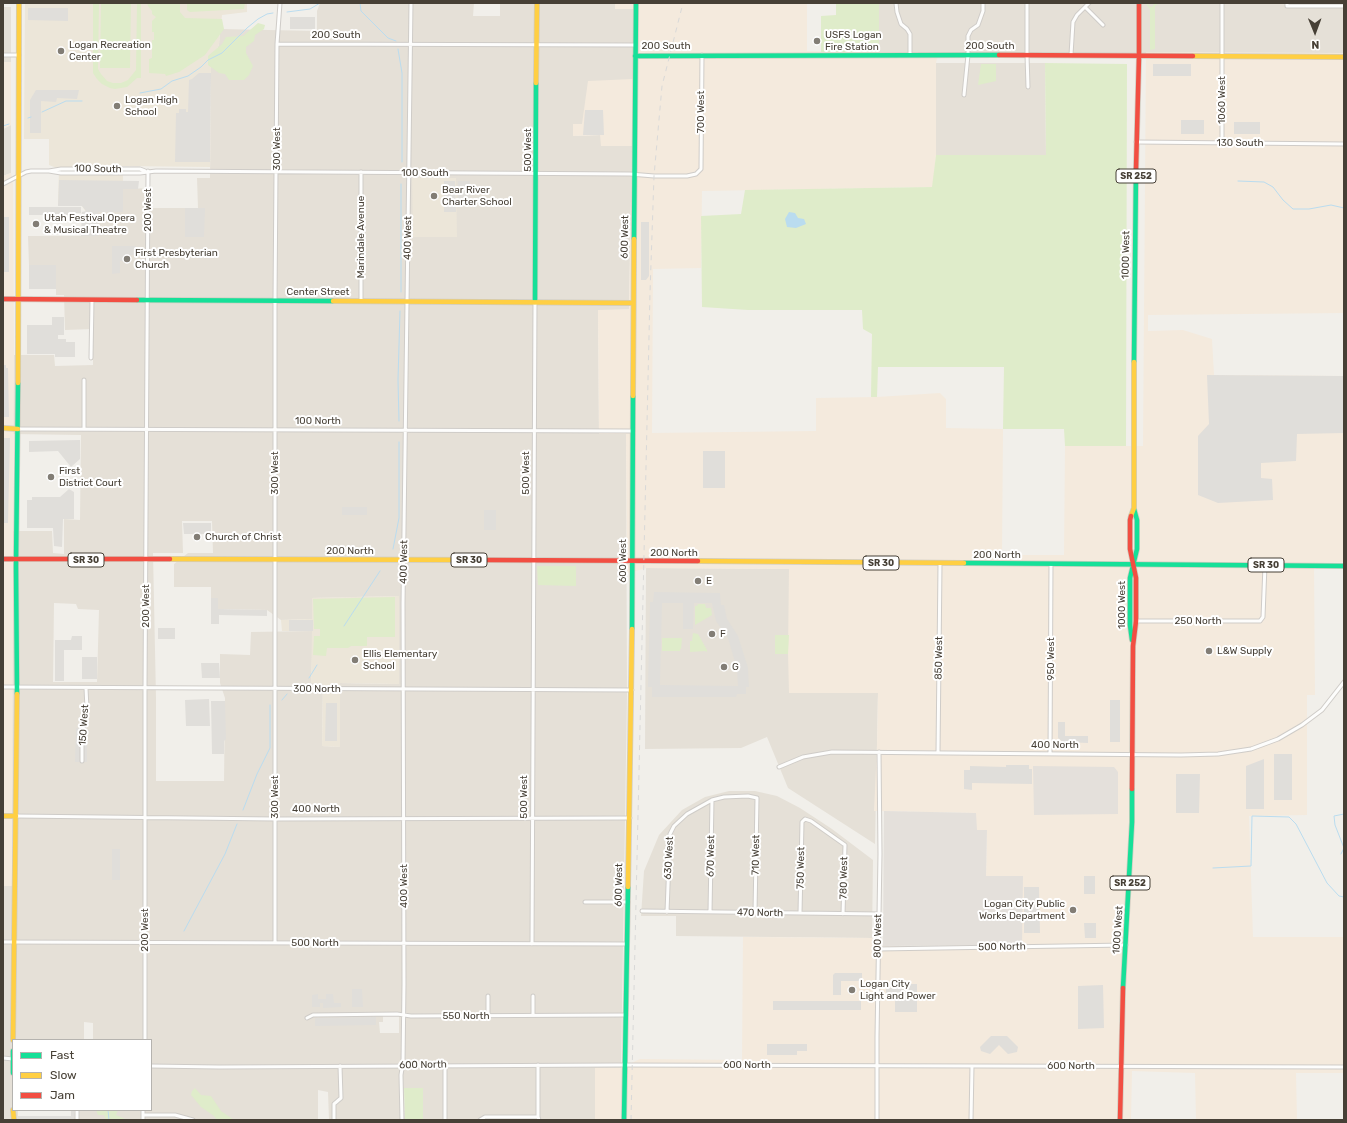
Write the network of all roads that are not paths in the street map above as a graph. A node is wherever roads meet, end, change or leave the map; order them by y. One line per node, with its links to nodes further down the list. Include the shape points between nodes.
1 (19, 3): 21 (main road)
2 (280, 3): 16 (street, 300 West)
3 (411, 3): 17 (street, 400 West)
4 (537, 3): 18 (main road, 500 West)
5 (636, 3): 19 (main road, 600 West)
6 (896, 3): 22 (street, via 901,24 910,34)
7 (983, 3): 23 (street, via 978,25 968,36)
8 (1027, 3): 24 (street)
9 (1089, 3): 14 (street)
10 (1139, 3): 28 (main road, 1000 West / SR 252)
11 (1222, 3): 29 (street, 1060 West)
12 (1287, 4): 13 (street)
13 (1344, 6)
14 (1085, 7): 15 (street); 25 (street, via 1073,22)
15 (1103, 25)
16 (277, 44): 17 (street, 200 South); 38 (street, 300 West)
17 (411, 44): 18 (street, 200 South); 40 (street, 400 West)
18 (537, 44): 19 (street, 200 South); 41 (main road, 500 West)
19 (635, 45): 26 (main road, 600 West)
20 (3, 55): 21 (street)
21 (19, 55): 43 (main road)
22 (910, 55): 23 (main road, 200 South); 27 (main road, 200 South)
23 (968, 55): 24 (main road, 200 South); 32 (street)
24 (1026, 55): 25 (main road, 200 South); 31 (street)
25 (1071, 55): 28 (main road, 200 South)
26 (635, 56): 27 (main road, 200 South); 42 (main road, 600 West)
27 (702, 56): 36 (street, 700 West)
28 (1139, 56): 29 (main road, 200 South); 33 (main road, 1000 West / SR 252)
29 (1222, 57): 30 (main road, 200 South); 34 (street, 1060 West)
30 (1344, 57)
31 (1028, 88)
32 (964, 95)
33 (1136, 142): 34 (street, 130 South); 73 (main road, 1000 West / SR 252, via 1134,508 1137,520 1137,549)
34 (1222, 143): 35 (street, 130 South)
35 (1344, 144)
36 (701, 169): 42 (street, 100 South, via 696,174 687,176)
37 (148, 171): 38 (street, 100 South); 43 (street, 100 South, via 31,171); 48 (street, 200 West)
38 (277, 172): 39 (street, 100 South); 49 (street, 300 West)
39 (361, 172): 40 (street, 100 South); 50 (street, Marindale Avenue)
40 (409, 173): 41 (street, 100 South); 51 (street, 400 West)
41 (537, 173): 42 (street, 100 South); 52 (main road, 500 West)
42 (635, 174): 53 (main road, 600 West)
43 (19, 176): 44 (street, 100 South); 46 (main road)
44 (3, 184)
45 (3, 299): 46 (main road, Center Street)
46 (19, 300): 47 (main road, Center Street); 57 (main road)
47 (92, 300): 48 (main road, Center Street); 54 (street)
48 (148, 300): 49 (main road, Center Street); 59 (street, 200 West)
49 (275, 301): 50 (main road, Center Street); 60 (street, 300 West)
50 (361, 301): 51 (main road, Center Street)
51 (408, 302): 52 (main road, Center Street); 61 (street, 400 West)
52 (536, 302): 53 (main road, Center Street); 62 (street, 500 West)
53 (633, 303): 63 (main road, 600 West)
54 (91, 358)
55 (84, 380): 58 (street)
56 (3, 428): 57 (main road, 100 North)
57 (18, 428): 58 (street, 100 North); 65 (main road)
58 (84, 429): 59 (street, 100 North)
59 (147, 429): 60 (street, 100 North); 66 (street, 200 West)
60 (275, 430): 61 (street, 100 North); 67 (street, 300 West)
61 (406, 430): 62 (street, 100 North); 68 (street, 400 West)
62 (535, 431): 63 (street, 100 North); 69 (street, 500 West)
63 (633, 431): 70 (main road, 600 West)
64 (3, 559): 65 (main road, 200 North / SR 30)
65 (16, 559): 66 (main road, 200 North / SR 30); 80 (main road)
66 (146, 559): 67 (main road, 200 North / SR 30); 82 (street, 200 West)
67 (275, 560): 68 (main road, 200 North / SR 30); 83 (street, 300 West)
68 (404, 560): 69 (main road, 200 North / SR 30); 84 (street, 400 West)
69 (534, 560): 70 (main road, 200 North / SR 30); 85 (street, 500 West)
70 (632, 562): 71 (main road, 200 North / SR 30); 86 (main road, 600 West)
71 (940, 564): 72 (main road, 200 North / SR 30); 88 (street, 850 West)
72 (1051, 564): 73 (main road, 200 North / SR 30); 89 (street, 950 West)
73 (1133, 564): 74 (main road, 200 North / SR 30); 76 (main road, 1000 West / SR 252, via 1136,578); 77 (main road, 1000 West / SR 252, via 1130,578 1130,626)
74 (1265, 565): 75 (main road, 200 North / SR 30); 76 (street, 250 North, via 1263,617 1260,621)
75 (1344, 566)
76 (1136, 621): 77 (main road, 1000 West / SR 252)
77 (1133, 646): 90 (main road, 1000 West / SR 252)
78 (1344, 682): 90 (street, 400 North, via 1322,710 1302,725 1278,739 1251,750 1218,754)
79 (3, 687): 80 (street, 300 North)
80 (17, 687): 81 (street, 300 North); 96 (main road)
81 (86, 688): 82 (street, 300 North); 91 (street, 150 West, via 87,709 82,733)
82 (145, 688): 83 (street, 300 North); 97 (street, 200 West)
83 (275, 689): 84 (street, 300 North); 99 (street, 300 West)
84 (403, 689): 85 (street, 300 North); 100 (street, 400 West)
85 (533, 690): 86 (street, 300 North); 101 (street, 500 West)
86 (632, 690): 98 (main road, 600 West)
87 (879, 752): 88 (street, 400 North); 92 (street, 400 North, via 832,752 803,757); 111 (street, 800 West)
88 (938, 753): 89 (street, 400 North)
89 (1050, 754): 90 (street, 400 North)
90 (1132, 754): 119 (main road, 1000 West / SR 252, via 1132,829)
91 (82, 761)
92 (779, 767)
93 (757, 798): 94 (street, 630 West, via 735,796); 108 (street, 710 West)
94 (712, 800): 106 (street, 630 West, via 687,814 674,826 670,834); 107 (street, 670 West)
95 (3, 816): 96 (main road, 400 North)
96 (16, 816): 97 (street, 400 North); 113 (main road)
97 (145, 817): 99 (street, 400 North); 114 (street, 200 West)
98 (630, 818): 101 (street, 400 North); 104 (main road, 600 West)
99 (275, 819): 100 (street, 400 North); 115 (street, 300 West)
100 (404, 819): 101 (street, 400 North); 116 (street, 400 West)
101 (533, 819): 117 (street, 500 West)
102 (802, 822): 109 (street, 750 West); 110 (street, 780 West, via 811,822 845,845)
103 (586, 902): 104 (street)
104 (628, 902): 118 (main road, 600 West)
105 (642, 911): 106 (street, 470 North)
106 (667, 912): 107 (street, 470 North)
107 (710, 912): 108 (street, 470 North)
108 (755, 913): 109 (street, 470 North)
109 (800, 913): 110 (street, 470 North)
110 (843, 914): 111 (street, 470 North)
111 (879, 914): 120 (street, 800 West)
112 (3, 942): 113 (street, 500 North)
113 (15, 942): 114 (street, 500 North); 128 (main road)
114 (145, 943): 115 (street, 500 North); 129 (street, 200 West)
115 (275, 943): 116 (street, 500 North)
116 (404, 944): 117 (street, 500 North); 123 (street, 400 West)
117 (532, 944): 118 (street, 500 North)
118 (628, 944): 124 (main road, 600 West)
119 (1126, 945): 120 (street, 500 North); 138 (main road, 1000 West / SR 252)
120 (878, 949): 136 (street, 800 West)
121 (488, 996): 125 (street)
122 (533, 996): 126 (street)
123 (404, 1015): 125 (street, 550 North); 127 (street, 550 North, via 314,1015); 135 (street, 400 West)
124 (626, 1015): 126 (street, 550 North); 132 (main road, 600 West)
125 (488, 1016): 126 (street, 550 North)
126 (533, 1016)
127 (307, 1018)
128 (13, 1039)
129 (145, 1039)
130 (445, 1065): 131 (street, 600 North); 135 (street, 600 North); 147 (street)
131 (538, 1065): 132 (street, 600 North); 142 (street)
132 (625, 1065): 136 (street, 600 North); 149 (main road, 600 West)
133 (152, 1066): 134 (street, 600 North)
134 (340, 1066): 135 (street, 600 North); 145 (street, via 340,1098 334,1104)
135 (403, 1066): 146 (street, 400 West)
136 (877, 1066): 137 (street, 600 North); 150 (street, 800 West)
137 (972, 1066): 138 (street, 600 North); 151 (street)
138 (1121, 1066): 139 (street, 600 North); 152 (main road, 1000 West / SR 252)
139 (1344, 1067)
140 (143, 1111): 141 (street)
141 (143, 1115): 143 (street); 144 (street, via 175,1115)
142 (538, 1119): 148 (street, via 485,1117)
143 (143, 1120)
144 (193, 1120)
145 (334, 1120)
146 (402, 1120)
147 (445, 1120)
148 (480, 1120)
149 (624, 1120)
150 (877, 1120)
151 (972, 1120)
152 (1120, 1120)

